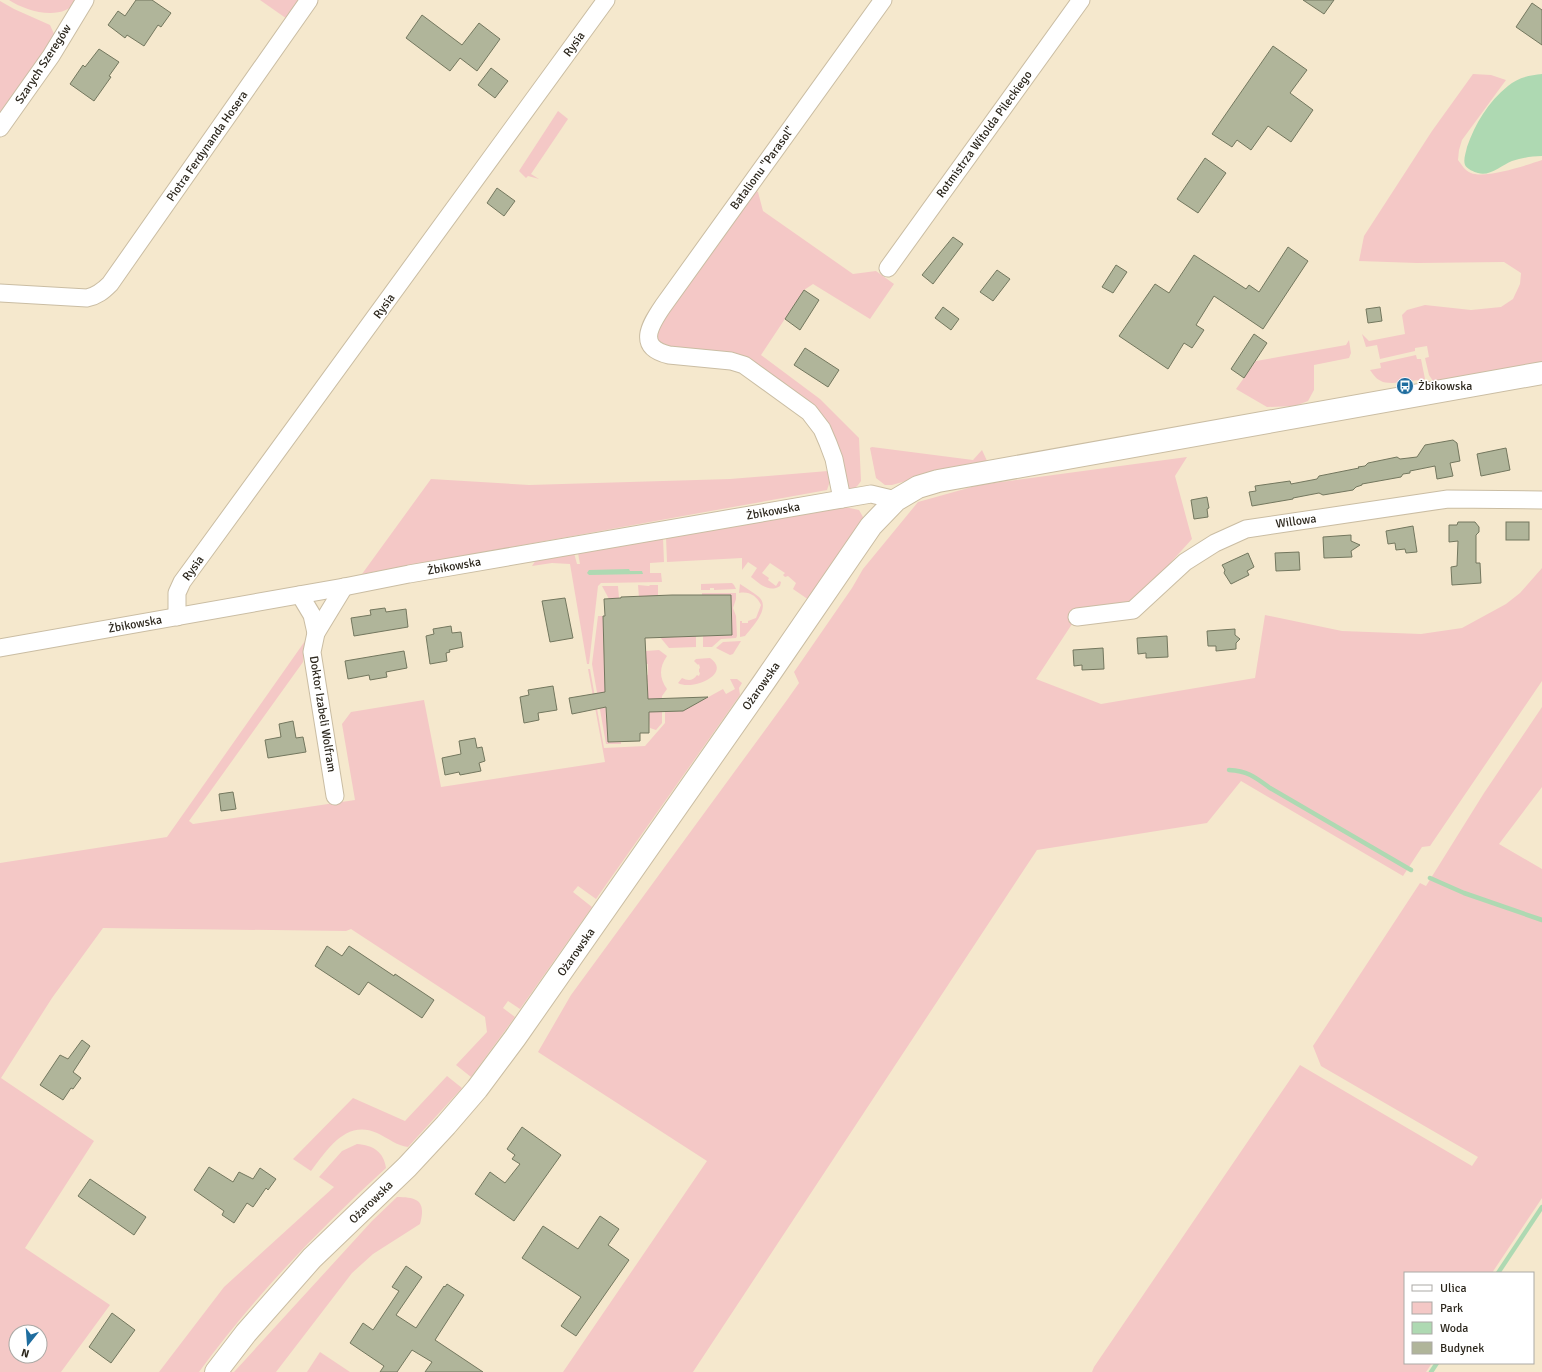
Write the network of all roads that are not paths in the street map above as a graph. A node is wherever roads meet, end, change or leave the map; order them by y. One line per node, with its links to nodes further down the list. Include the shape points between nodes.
1 (85, 0): 6 (street, Szarych Szeregów, via 51,56)
2 (309, 0): 8 (street, Piotra Ferdynanda Hosera, via 104,291 87,298)
3 (606, 0): 15 (street, Rysia, via 179,587)
4 (883, 0): 10 (street, Batalionu "Parasol", via 663,306 650,327 648,339 658,353 731,361 744,365 809,412 822,429 828,443)
5 (1081, 0): 7 (street, Rotmistrza Witolda Pileckiego)
6 (0, 128)
7 (888, 268)
8 (0, 292)
9 (1542, 373): 11 (main road, via 938,481 918,487)
10 (842, 499): 11 (street, Żbikowska, via 871,494); 13 (street, Żbikowska)
11 (896, 500): 20 (main road, Ożarowska, via 871,526 477,1089 407,1167 312,1258 278,1295)
12 (1542, 500): 16 (street, Willowa, via 1448,499 1246,529 1215,543 1185,562 1133,610)
13 (344, 587): 14 (street, Żbikowska); 17 (street, Doktor Izabeli Wolfram)
14 (300, 595): 15 (street, Żbikowska); 17 (street, Doktor Izabeli Wolfram, via 312,615)
15 (177, 617): 18 (street, Żbikowska)
16 (1077, 617)
17 (316, 633): 19 (street, Doktor Izabeli Wolfram, via 312,652)
18 (0, 648)
19 (335, 796)
20 (216, 1372)

